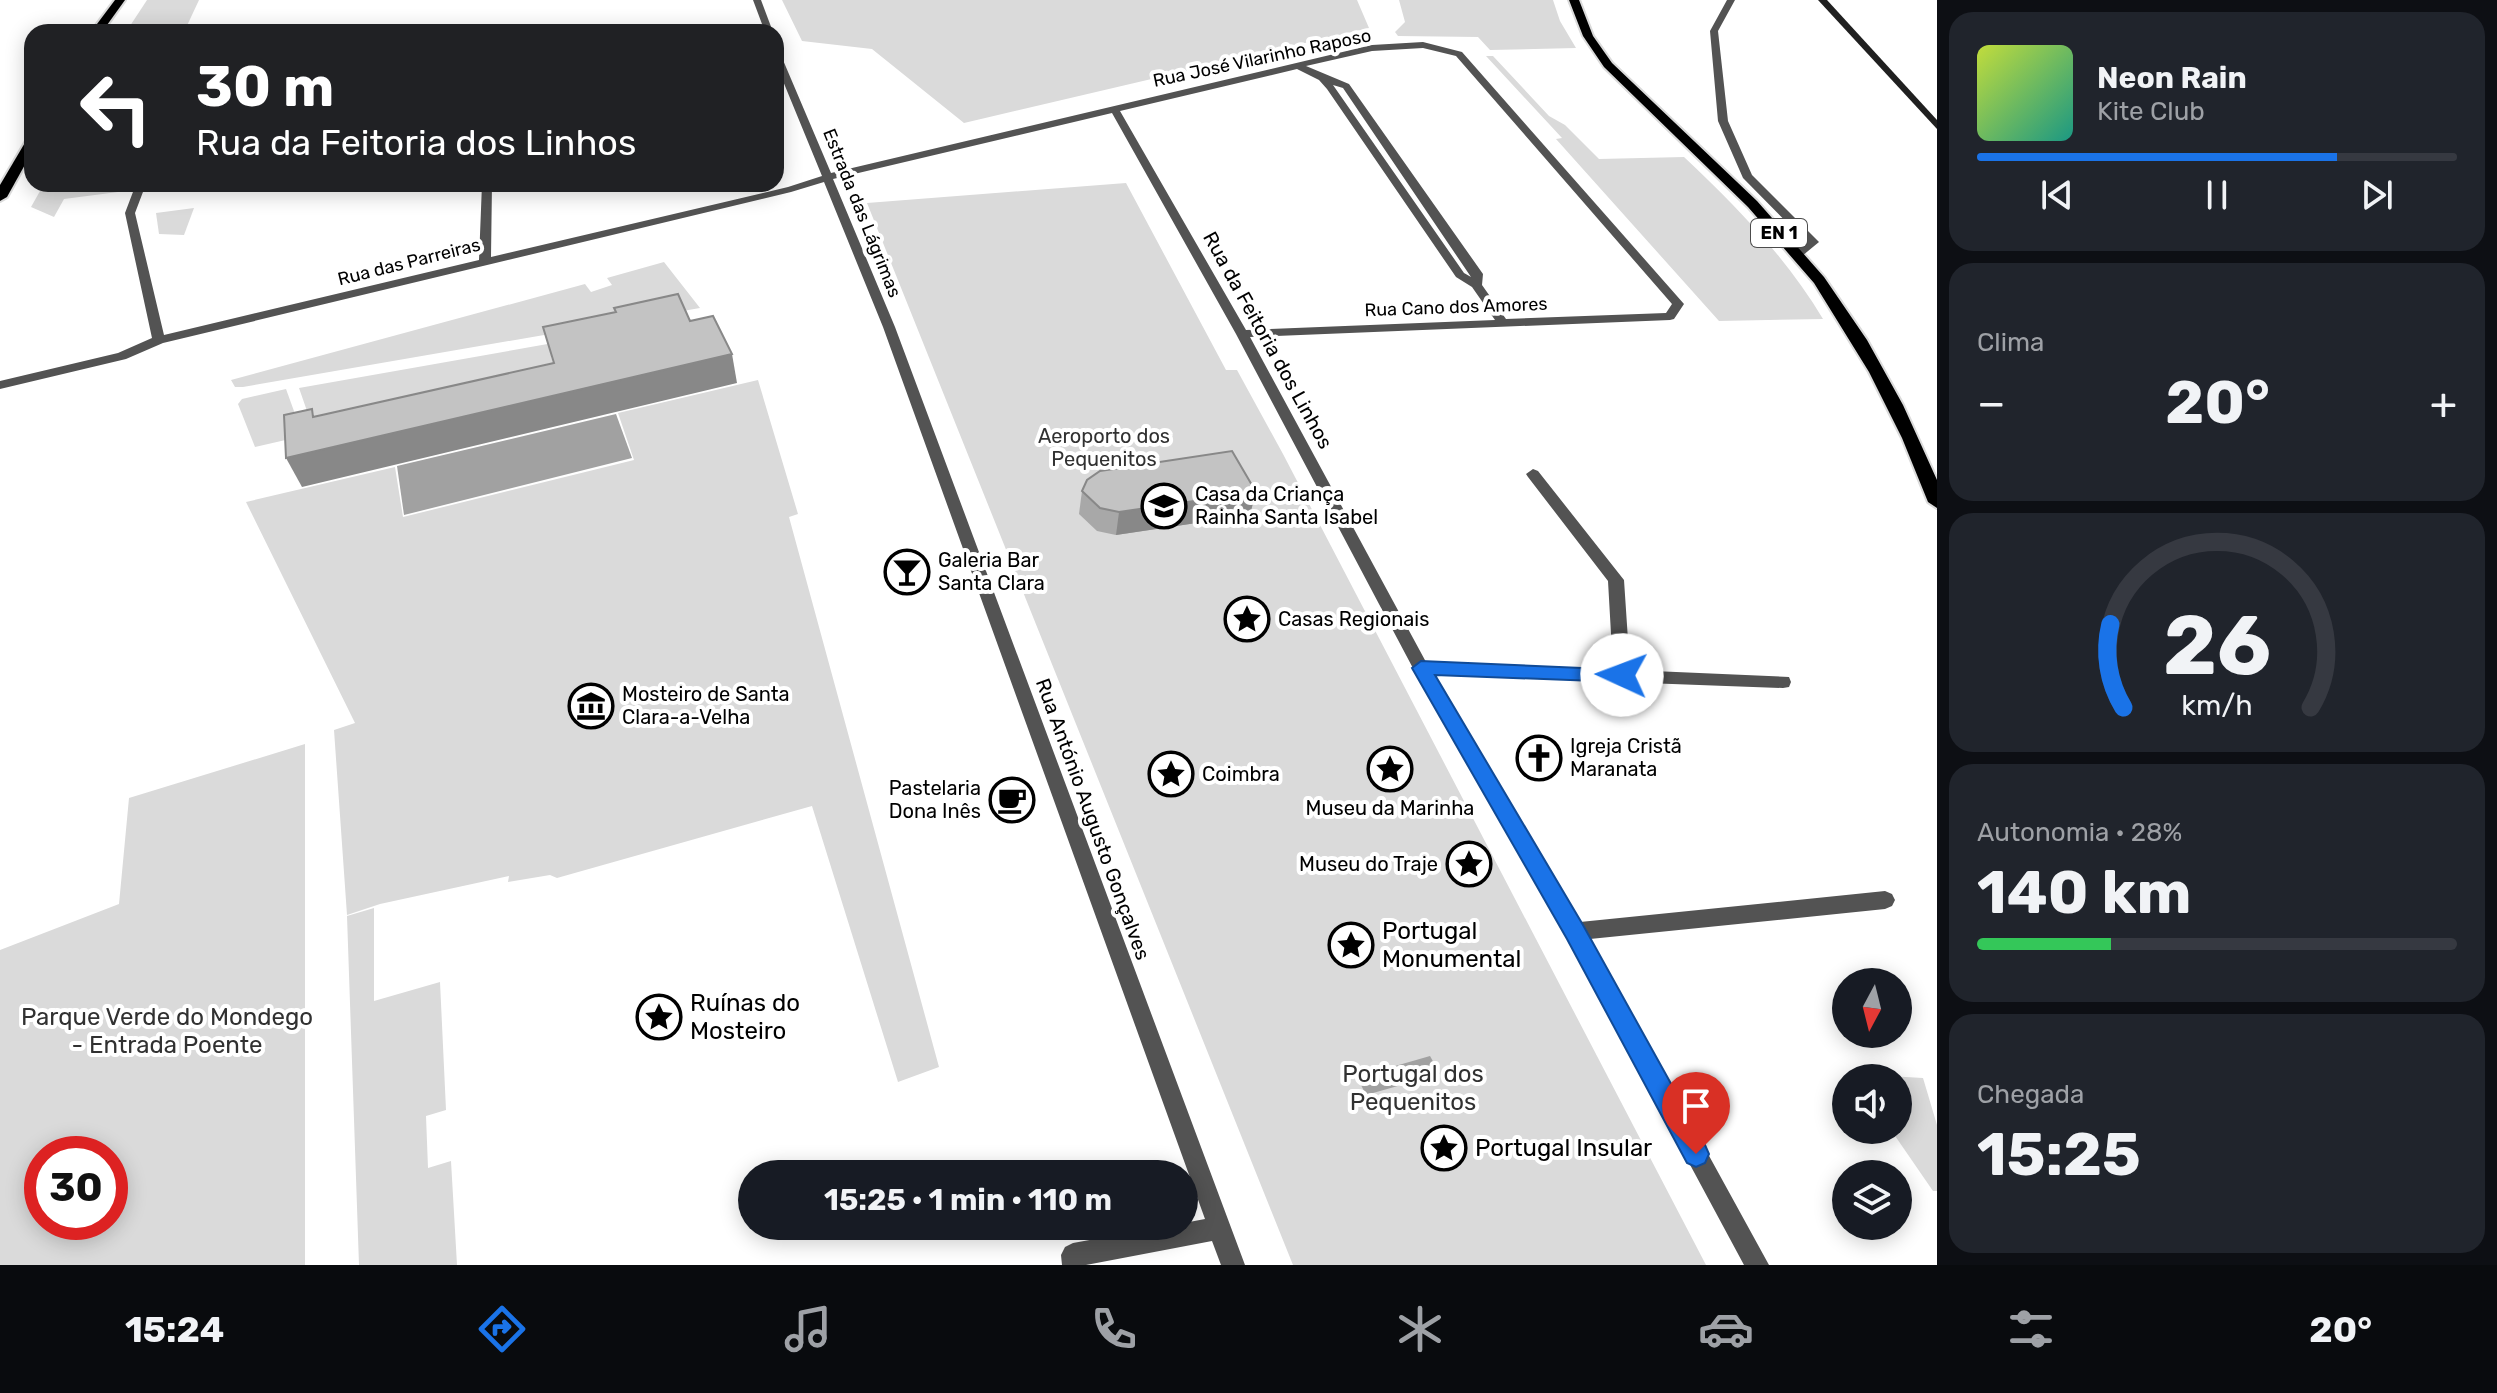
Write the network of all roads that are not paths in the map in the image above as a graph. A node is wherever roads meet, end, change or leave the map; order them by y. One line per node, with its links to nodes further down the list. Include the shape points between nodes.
1 (120, 0): 6 (main road)
2 (757, 0): 7 (street)
3 (1574, 0): 19 (main road, EN 1, via 1588,36 1608,65)
4 (1731, 0): 19 (street, via 1714,31 1723,121 1747,176 1813,242)
5 (1822, 0): 11 (street)
6 (102, 24)
7 (766, 24)
8 (1297, 65): 10 (street, Rua José Vilarinho Raposo); 21 (street, Rua José Vilarinho Raposo, via 1372,48 1423,45 1459,54 1678,304); 22 (street, via 1322,78 1460,275 1476,285)
9 (784, 78): 13 (street, Estrada das Lágrimas)
10 (1114, 108): 13 (street, Rua José Vilarinho Raposo); 23 (street, Rua da Feitoria dos Linhos)
11 (1937, 126)
12 (24, 155): 18 (main road)
13 (829, 177): 14 (street, Rua das Parreiras); 26 (street, Estrada das Lágrimas)
14 (784, 191)
15 (138, 192): 24 (street, via 130,213)
16 (487, 192): 20 (street)
17 (778, 192): 20 (street, Rua das Parreiras)
18 (0, 197)
19 (1798, 254): 28 (main road, EN 1, via 1848,326 1903,422)
20 (485, 262): 24 (street, Rua das Parreiras)
21 (1670, 316): 22 (street, Rua Cano dos Amores)
22 (1503, 323): 23 (street, Rua Cano dos Amores)
23 (1242, 334): 29 (street, Rua da Feitoria dos Linhos)
24 (159, 340): 25 (street, Rua das Parreiras, via 122,356)
25 (0, 385)
26 (912, 389): 34 (street, Rua António Augusto Gonçalves)
27 (1533, 474): 30 (street, via 1616,580)
28 (1937, 502)
29 (1421, 668): 30 (street); 33 (street, Rua da Feitoria dos Linhos)
30 (1622, 675): 31 (street)
31 (1783, 682)
32 (1885, 900): 33 (street)
33 (1575, 932): 37 (street, Rua da Feitoria dos Linhos)
34 (1219, 1228): 35 (street, via 1073,1255); 36 (street, Rua António Augusto Gonçalves)
35 (1074, 1265)
36 (1233, 1265)
37 (1757, 1265)

